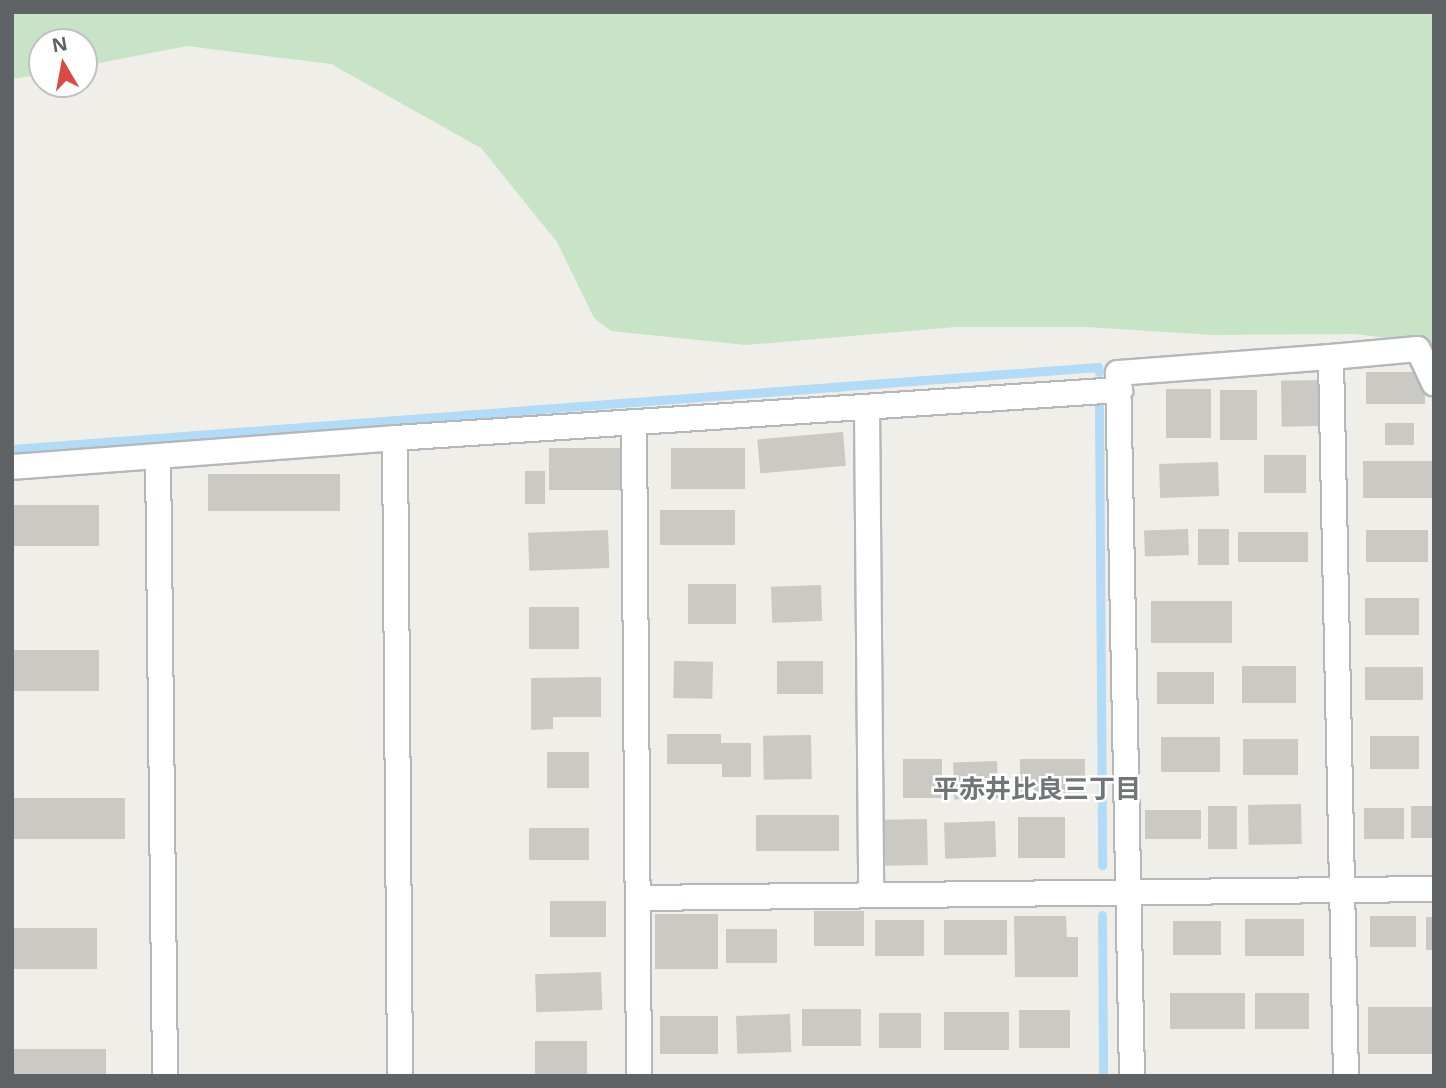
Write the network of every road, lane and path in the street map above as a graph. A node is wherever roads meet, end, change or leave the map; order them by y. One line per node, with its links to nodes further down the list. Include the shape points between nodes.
1 (1331, 358): 2 (street, via 1418,349); 3 (street, via 1118,373); 10 (street)
2 (1434, 383)
3 (1120, 390): 4 (street); 12 (street)
4 (867, 408): 5 (street); 11 (street)
5 (634, 423): 6 (street); 13 (street)
6 (395, 438): 7 (street); 15 (street)
7 (158, 456): 8 (street); 14 (street)
8 (12, 467)
9 (1434, 889): 10 (street)
10 (1343, 890): 12 (street); 18 (street)
11 (871, 894): 12 (street); 13 (street)
12 (1129, 894): 17 (street)
13 (639, 898): 16 (street)
14 (165, 1076)
15 (400, 1076)
16 (639, 1076)
17 (1132, 1076)
18 (1346, 1076)

